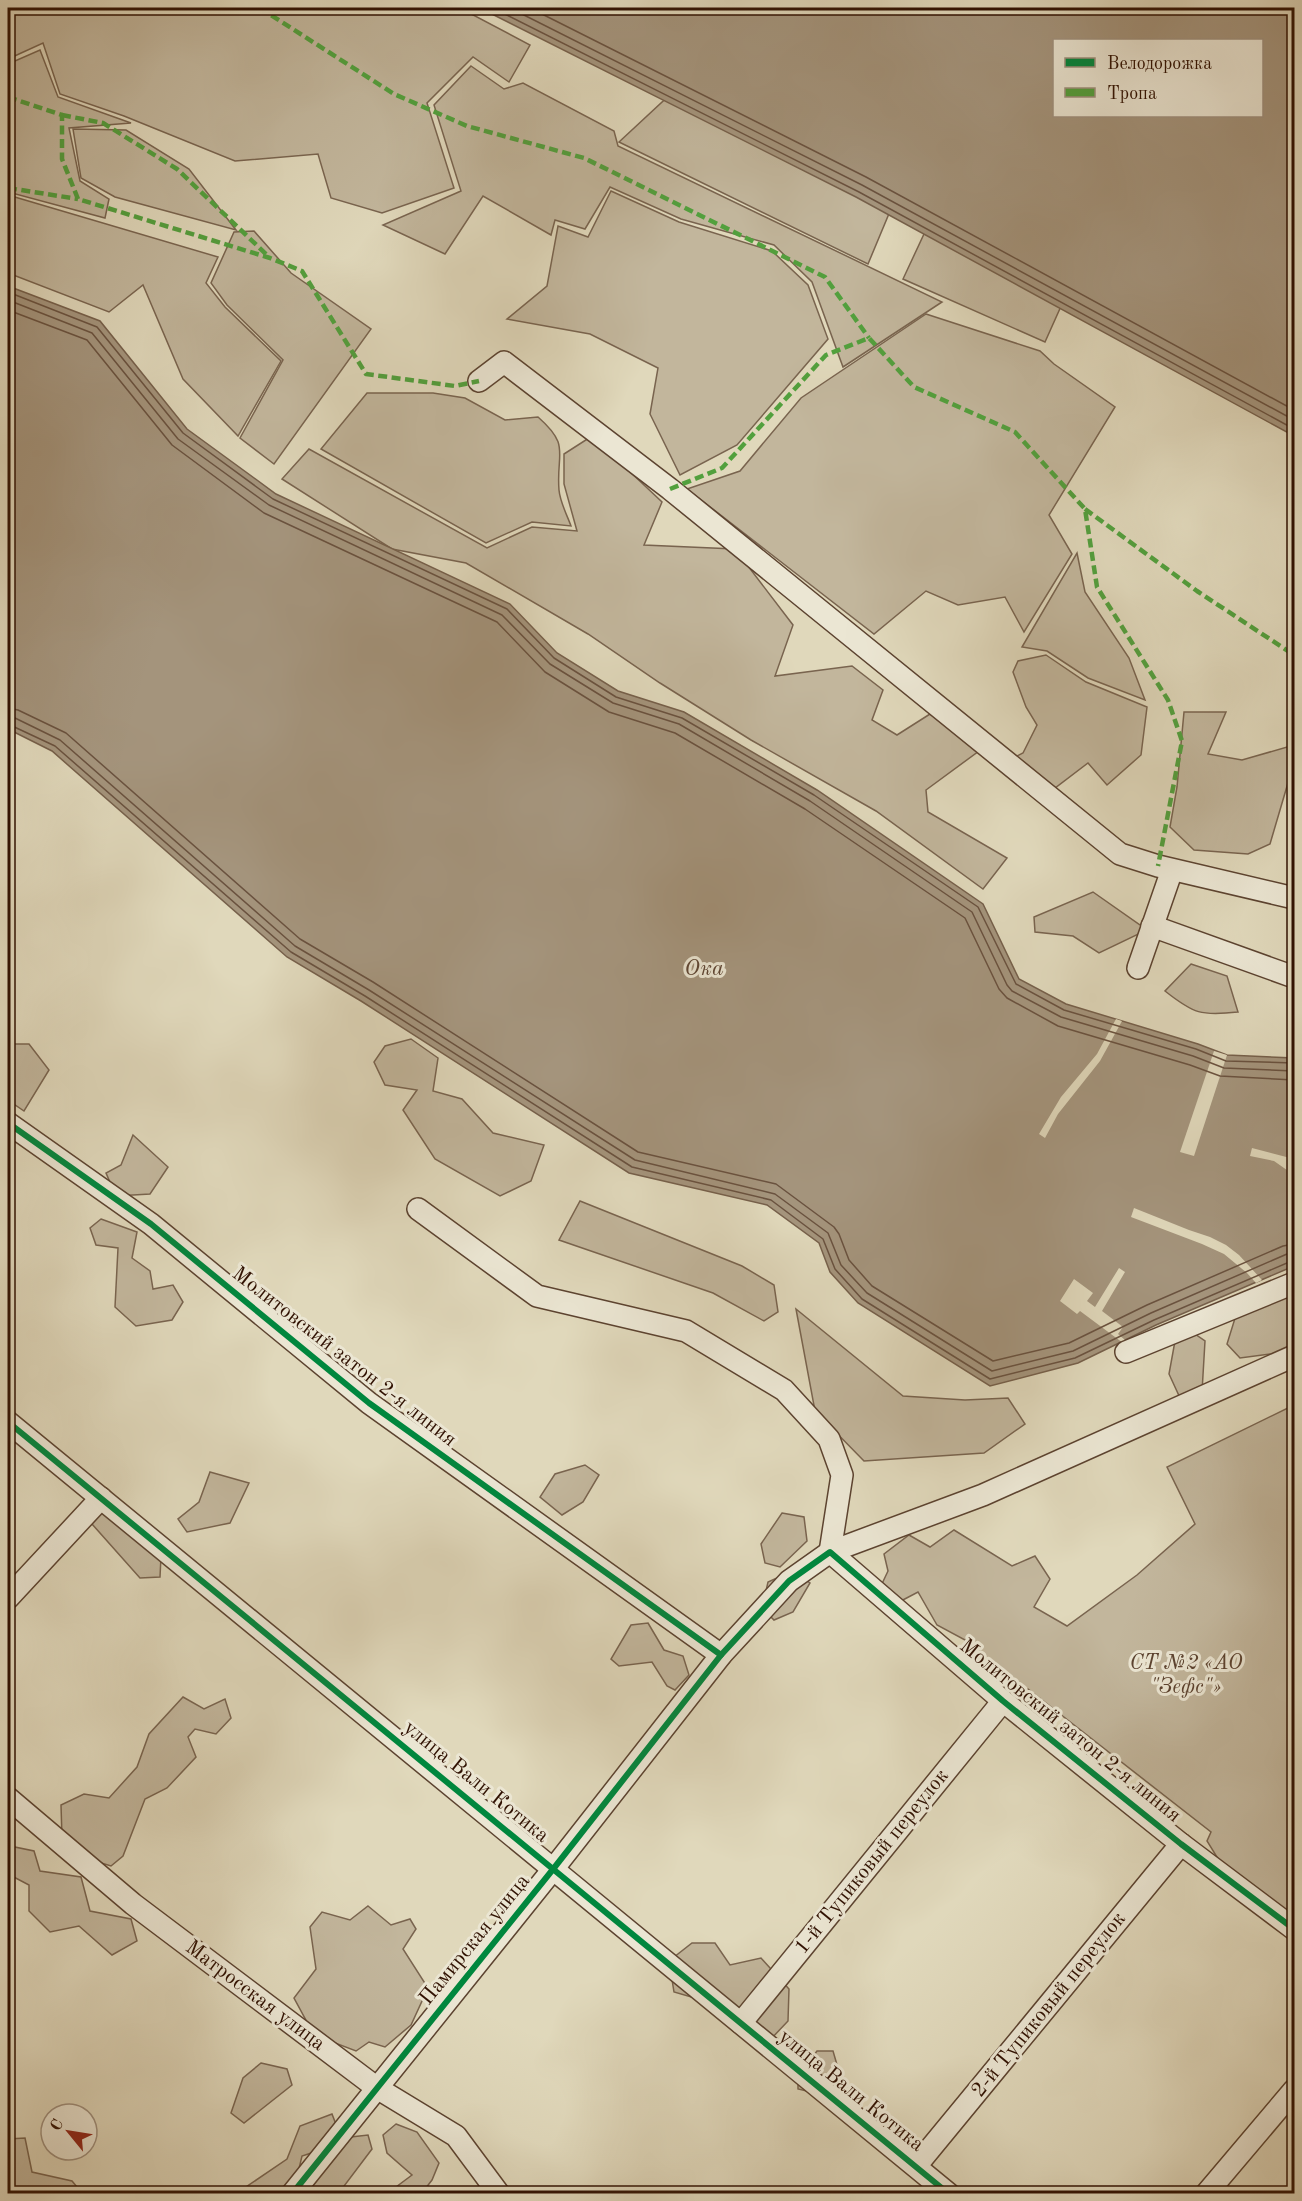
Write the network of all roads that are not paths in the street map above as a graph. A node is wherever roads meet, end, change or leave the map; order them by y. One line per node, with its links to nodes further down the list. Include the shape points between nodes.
1 (479, 381): 2 (street, via 504,362 670,489 1120,854)
2 (1172, 870): 3 (street); 4 (street)
3 (1294, 898)
4 (1152, 926): 5 (street); 6 (street)
5 (1138, 968)
6 (1294, 977)
7 (8, 1123): 16 (street, Молитовский затон 2-я линия, via 151,1224 369,1403)
8 (418, 1209): 14 (street, via 537,1296 686,1331 784,1390 829,1439 842,1475)
9 (1294, 1283): 10 (street)
10 (1126, 1352)
11 (1294, 1356): 14 (street, Памирская улица, via 983,1495)
12 (8, 1422): 13 (street, улица Вали Котика)
13 (101, 1498): 15 (street); 20 (street, улица Вали Котика)
14 (830, 1552): 16 (street, Памирская улица, via 789,1581); 17 (street, Молитовский затон 2-я линия)
15 (8, 1599)
16 (721, 1655): 20 (street, Памирская улица)
17 (1003, 1701): 19 (street, Молитовский затон 2-я линия); 22 (street, 1-й Тупиковый переулок)
18 (8, 1798): 23 (street, Матросская улица, via 133,1904)
19 (1181, 1844): 21 (street, Молитовский затон 2-я линия); 25 (street, 2-й Тупиковый переулок)
20 (554, 1868): 22 (street, улица Вали Котика); 23 (street, Памирская улица)
21 (1294, 1929)
22 (741, 2023): 25 (street, улица Вали Котика)
23 (377, 2088): 26 (street, Памирская улица); 27 (street, Матросская улица, via 456,2136)
24 (1294, 2091): 29 (street)
25 (916, 2166): 28 (street, улица Вали Котика)
26 (292, 2193)
27 (499, 2193)
28 (949, 2193)
29 (1206, 2193)

